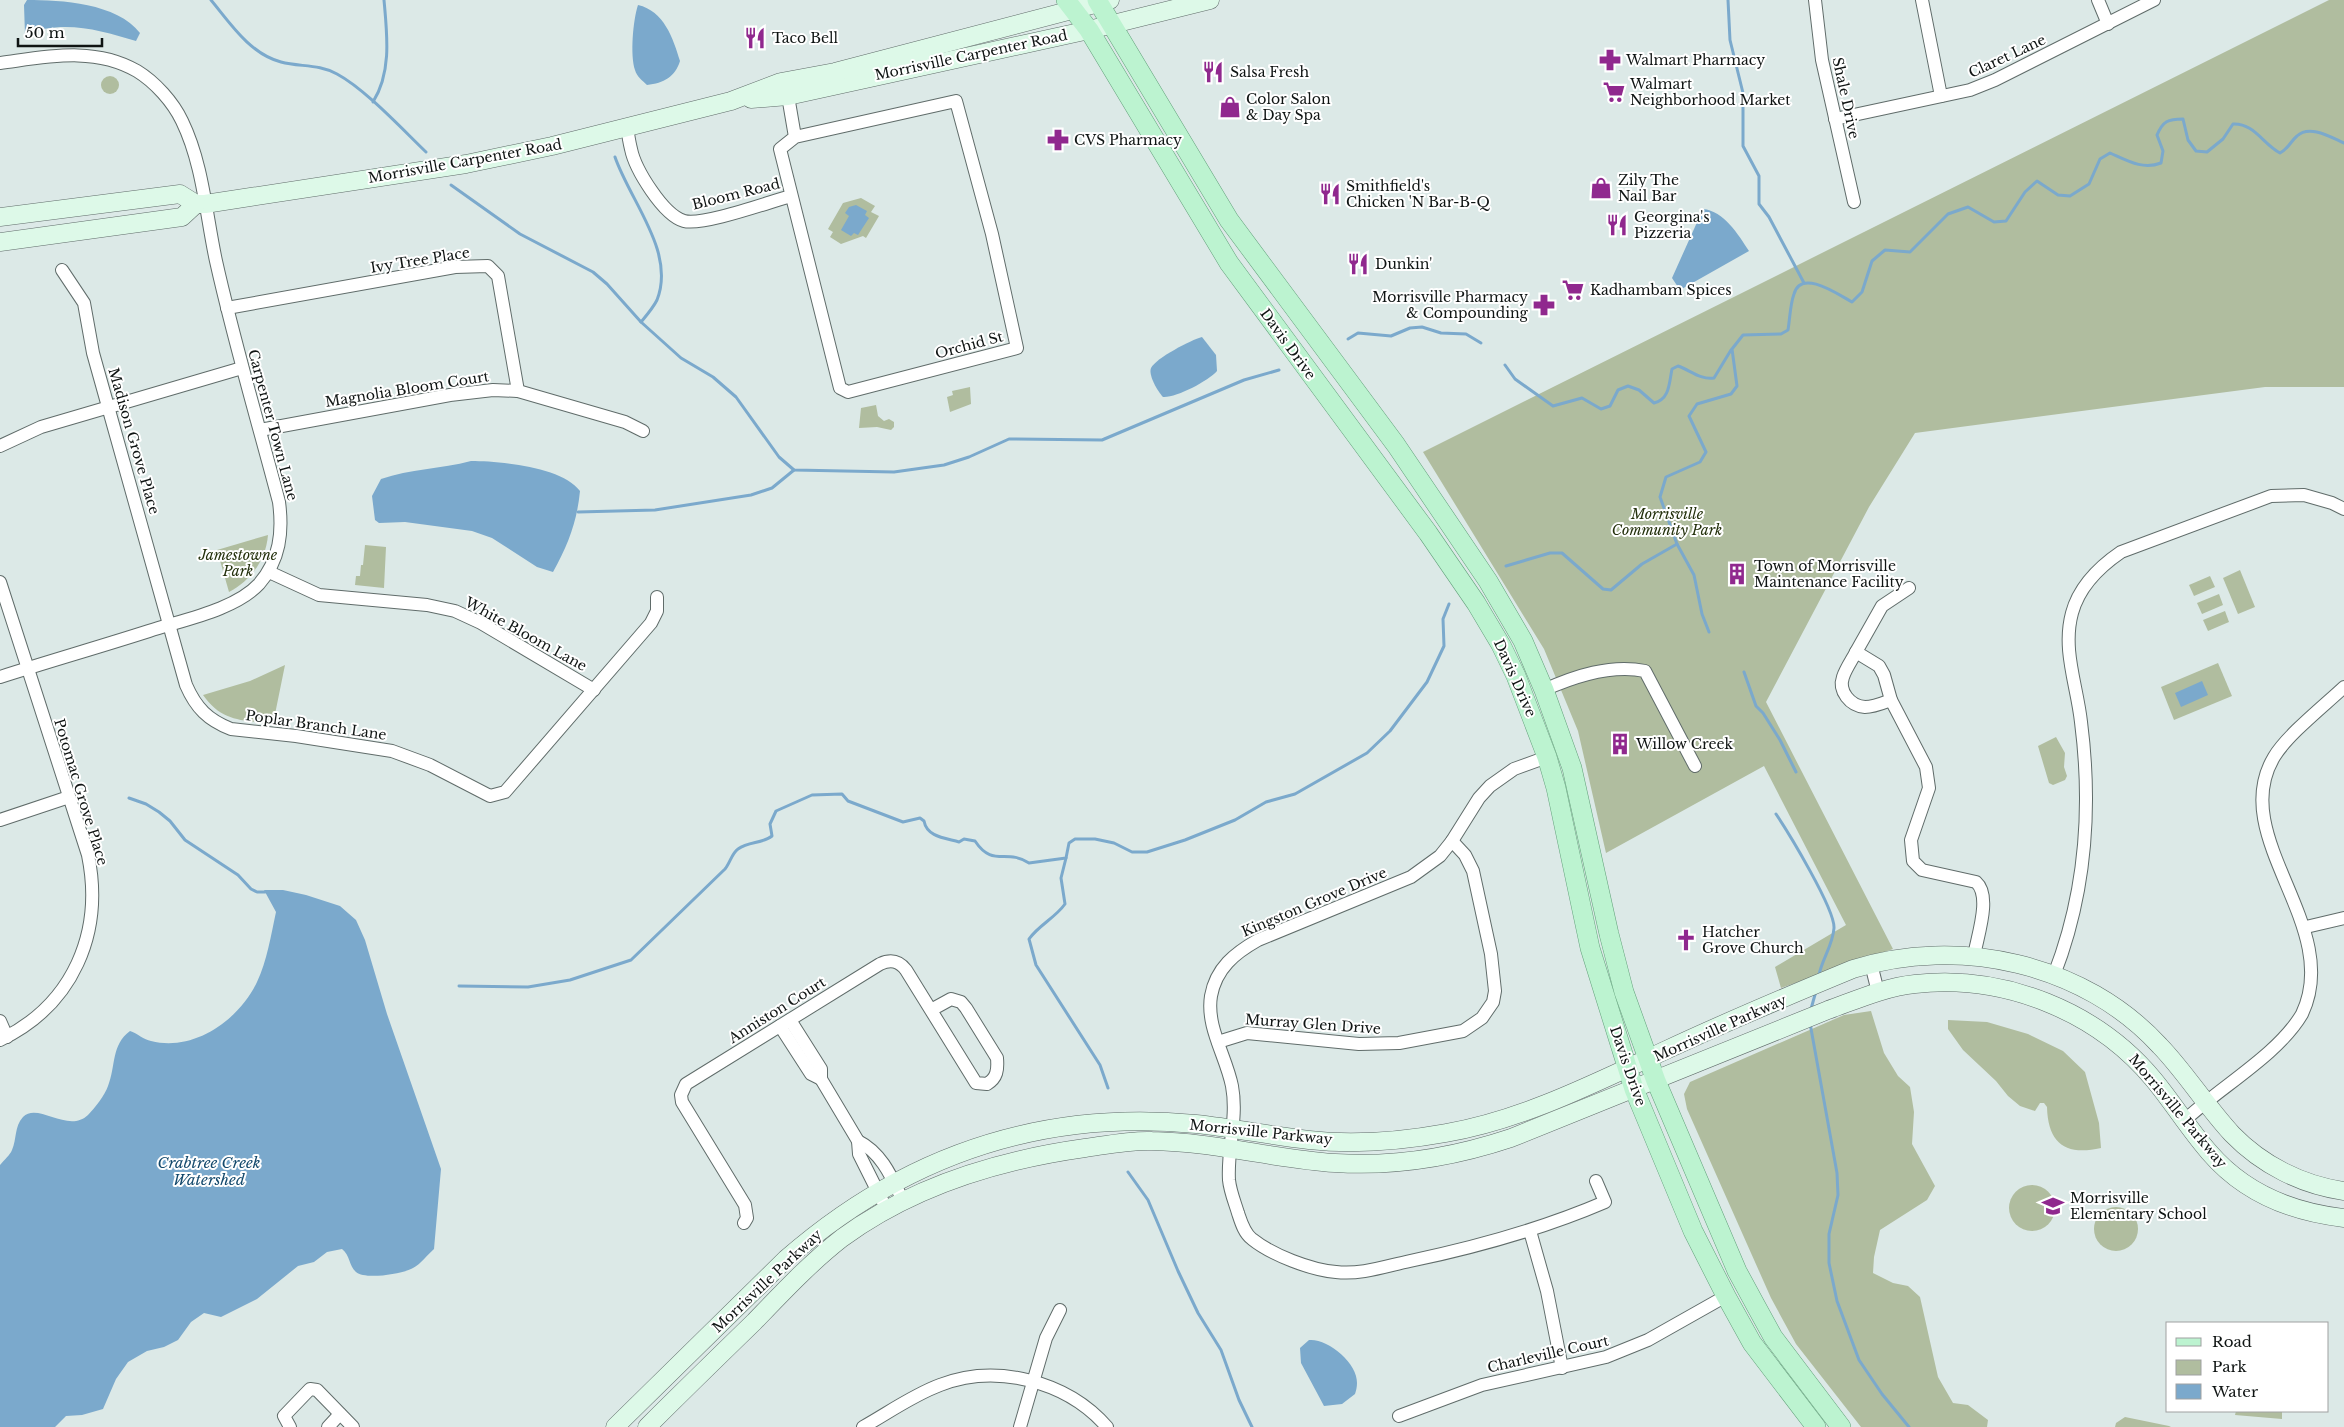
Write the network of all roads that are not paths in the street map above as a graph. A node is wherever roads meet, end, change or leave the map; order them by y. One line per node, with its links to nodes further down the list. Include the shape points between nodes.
1 (1210, 0): 8 (main road, Morrisville Carpenter Road)
2 (1815, 0): 15 (street, Shale Drive, via 1822,60)
3 (1922, 0): 13 (street)
4 (2098, 0): 9 (street)
5 (2154, 0): 9 (street, Claret Lane)
6 (1102, 1): 7 (main road, Morrisville Carpenter Road); 8 (main road, Davis Drive)
7 (1071, 5): 10 (main road, Davis Drive); 14 (main road, Morrisville Carpenter Road, via 836,72 781,82)
8 (1113, 24): 10 (main road, Morrisville Carpenter Road); 42 (main road, Davis Drive, via 1229,220 1396,445 1488,581 1523,641)
9 (2108, 24): 13 (street, Claret Lane, via 1995,80)
10 (1089, 30): 12 (main road, Morrisville Carpenter Road); 44 (main road, Davis Drive, via 1229,263 1417,517 1476,603 1516,676)
11 (0, 63): 20 (street, Carpenter Town Lane, via 77,54 108,59 136,71 161,92 181,120 193,150)
12 (788, 96): 14 (main road, Morrisville Carpenter Road); 17 (street)
13 (1941, 96): 15 (street, Claret Lane)
14 (731, 101): 16 (main road, Morrisville Carpenter Road)
15 (1834, 119): 19 (street, Shale Drive)
16 (626, 126): 18 (street, Bloom Road, via 631,149 644,179 673,216 684,221 704,220); 20 (main road, Morrisville Carpenter Road, via 487,160)
17 (795, 137): 18 (street, Orchid St, via 780,149); 18 (street, Orchid St, via 956,101 992,234 1016,348 848,392 840,388)
18 (791, 196)
19 (1854, 202)
20 (200, 204): 21 (main road, via 180,194); 22 (main road, Morrisville Carpenter Road, via 182,218); 24 (street, Carpenter Town Lane)
21 (0, 218)
22 (0, 242)
23 (62, 270): 27 (street, Madison Grove Place, via 84,303)
24 (227, 308): 25 (street, Carpenter Town Lane); 26 (street, Ivy Tree Place, via 455,267 488,266 498,276)
25 (242, 368): 27 (street); 28 (street, Carpenter Town Lane)
26 (518, 391): 28 (street, Magnolia Bloom Court, via 479,390); 29 (street, Magnolia Bloom Court, via 625,422)
27 (108, 408): 30 (street, via 33,430); 36 (street, Madison Grove Place)
28 (260, 430): 32 (street, Carpenter Town Lane, via 282,518 281,538)
29 (643, 431)
30 (0, 446)
31 (2344, 509): 53 (street, via 2304,495 2257,501 2121,552 2107,562 2084,588 2072,612 2068,634 2087,778 2086,841 2080,887)
32 (269, 572): 36 (street, Carpenter Town Lane, via 240,600); 41 (street, White Bloom Lane, via 319,595 427,605 455,611)
33 (0, 582): 38 (street, Potomac Grove Place)
34 (1909, 588): 37 (street, via 1882,606)
35 (657, 597): 41 (street, Poplar Branch Lane, via 651,624)
36 (169, 624): 38 (street, Carpenter Town Lane); 41 (street, Poplar Branch Lane, via 195,705 218,724 230,729 392,750 430,765 490,796 505,792 510,787)
37 (1856, 652): 43 (street, via 1879,666); 43 (street, via 1843,678 1845,695 1855,705 1863,707)
38 (26, 669): 39 (street, Carpenter Town Lane); 46 (street, Potomac Grove Place)
39 (0, 677)
40 (2344, 687): 50 (street, via 2282,746 2265,778 2262,805 2265,819)
41 (594, 690)
42 (1544, 690): 45 (street, via 1601,671 1631,668 1645,671); 60 (main road, Davis Drive, via 1572,768 1624,992)
43 (1891, 700): 51 (street, via 1926,767 1928,777 1928,799 1911,840 1913,860 1922,870 1976,882 1984,893)
44 (1547, 757): 48 (street, Kingston Grove Drive, via 1514,769 1490,786); 61 (main road, Davis Drive, via 1590,948)
45 (1695, 766)
46 (69, 797): 47 (street); 58 (street, Potomac Grove Place, via 91,870 92,902 87,940 61,991 43,1012)
47 (0, 820)
48 (1452, 841): 59 (street, Kingston Grove Drive, via 1440,856 1411,877 1241,949 1222,968 1211,995 1212,1025); 59 (street, Murray Glen Drive, via 1465,855 1473,871 1492,963 1495,991 1482,1018 1463,1031 1399,1043 1359,1044 1247,1033)
49 (2344, 918): 50 (street)
50 (2306, 927): 64 (street, via 2312,943 2314,972 2302,1012 2281,1042)
51 (1974, 956): 52 (main road, Morrisville Parkway, via 1900,958); 53 (main road, Morrisville Parkway)
52 (1871, 964): 54 (street); 60 (main road, Morrisville Parkway)
53 (2054, 975): 64 (main road, Morrisville Parkway, via 2091,993 2140,1027 2160,1045)
54 (1878, 992): 62 (main road, Morrisville Parkway); 65 (main road, Morrisville Parkway, via 1914,984 1970,984 2010,990 2051,1004 2105,1033 2124,1049 2154,1080)
55 (931, 1010): 55 (street, via 951,999 961,1002 997,1058 998,1066 992,1081 976,1083); 57 (street, Anniston Court, via 902,965 891,961 880,964)
56 (0, 1021): 58 (street)
57 (785, 1023): 67 (street, via 811,1074 821,1079); 76 (street, Anniston Court, via 694,1079 680,1095 744,1206 747,1218)
58 (3, 1038)
59 (1218, 1042): 66 (street, Kingston Grove Drive, via 1232,1085)
60 (1648, 1060): 61 (main road, Morrisville Parkway); 62 (main road, Davis Drive)
61 (1628, 1069): 63 (main road, Davis Drive); 66 (main road, Morrisville Parkway, via 1520,1114 1446,1133 1371,1141 1312,1140)
62 (1656, 1081): 63 (main road, Morrisville Parkway); 93 (main road, Davis Drive, via 1722,1237 1756,1306 1773,1337)
63 (1634, 1089): 68 (main road, Morrisville Parkway, via 1495,1144 1461,1154 1415,1161 1333,1163); 78 (main road, Davis Drive, via 1693,1231)
64 (2206, 1100): 65 (street); 72 (main road, Morrisville Parkway, via 2232,1134 2276,1168 2301,1182)
65 (2184, 1121): 75 (main road, Morrisville Parkway, via 2223,1166 2257,1192 2304,1212)
66 (1234, 1128): 68 (street, Kingston Grove Drive); 70 (main road, Morrisville Parkway, via 1128,1120 1062,1126 974,1148)
67 (858, 1141): 70 (street, via 874,1151); 71 (street, via 859,1154)
68 (1230, 1148): 73 (main road, Morrisville Parkway, via 1151,1141 1050,1153 971,1172); 77 (street, Kingston Grove Drive, via 1229,1181 1245,1231 1266,1248 1321,1270 1374,1269)
69 (1596, 1181): 77 (street, Kingston Grove Drive, via 1605,1202)
70 (893, 1182): 71 (main road, Morrisville Parkway); 73 (street)
71 (878, 1191): 74 (street); 87 (main road, Morrisville Parkway, via 824,1227 786,1259)
72 (2344, 1191)
73 (903, 1201): 74 (main road, Morrisville Parkway)
74 (887, 1210): 88 (main road, Morrisville Parkway, via 842,1238 805,1270)
75 (2344, 1218)
76 (744, 1223)
77 (1530, 1231): 80 (street, via 1547,1292)
78 (1726, 1296): 80 (street, Charleville Court, via 1627,1350); 92 (main road, Davis Drive, via 1752,1343)
79 (1060, 1310): 81 (street, via 1046,1338)
80 (1562, 1368): 83 (street, Charleville Court, via 1482,1385)
81 (1032, 1381): 89 (street, via 1003,1376 951,1381); 90 (street); 91 (street, via 1079,1402)
82 (340, 1414): 84 (street, via 316,1390 310,1389 284,1416); 85 (street); 86 (street)
83 (1399, 1416)
84 (290, 1427)
85 (328, 1427)
86 (353, 1427)
87 (616, 1427)
88 (647, 1427)
89 (863, 1427)
90 (1020, 1427)
91 (1107, 1427)
92 (1816, 1427)
93 (1841, 1427)

